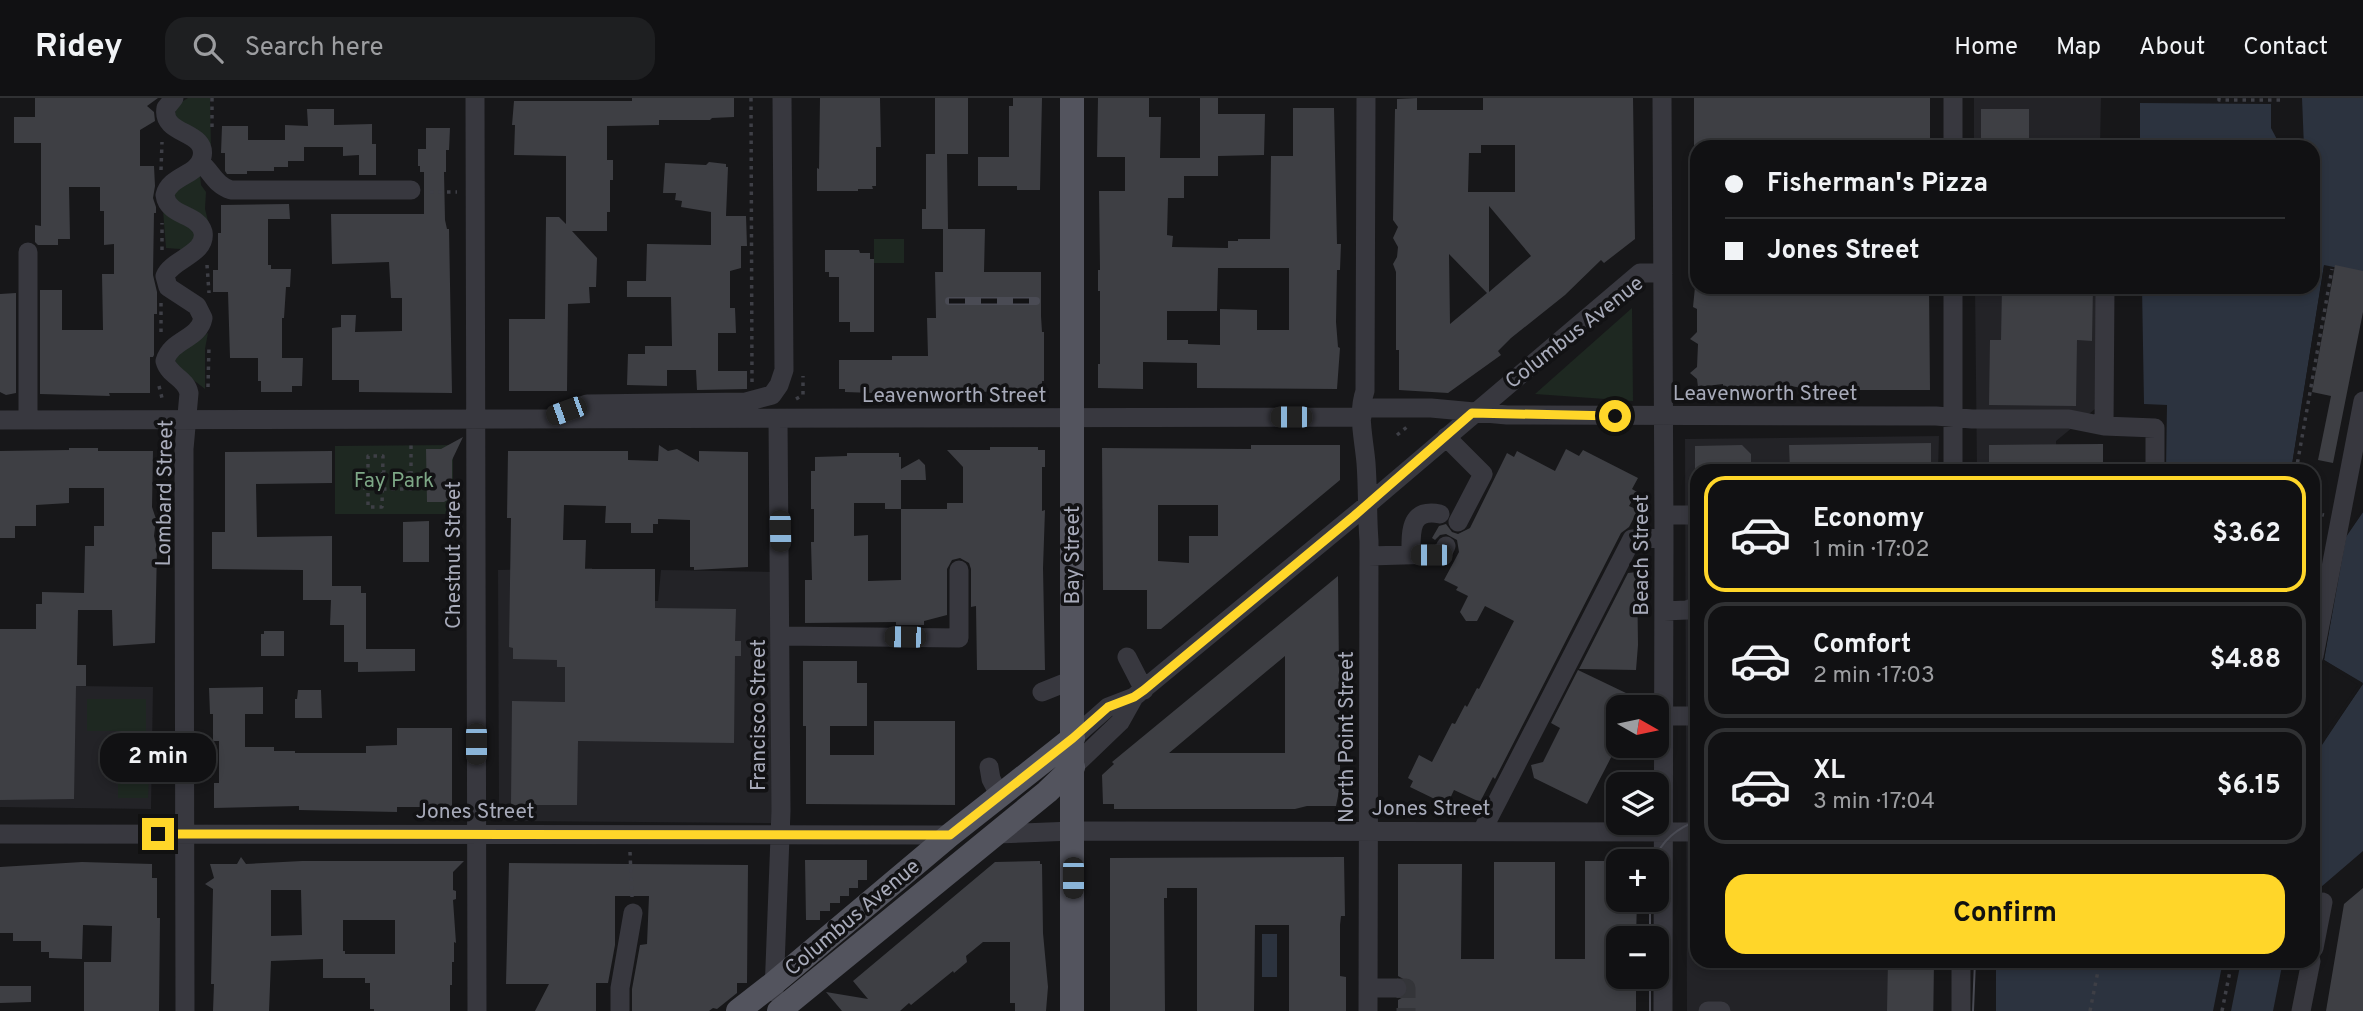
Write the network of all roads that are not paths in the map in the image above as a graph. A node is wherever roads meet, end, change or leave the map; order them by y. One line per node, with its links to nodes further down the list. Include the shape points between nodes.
1 (174, 98): 9 (street, via 166,108 166,120 200,144)
2 (475, 98): 23 (street, Chestnut Street)
3 (782, 98): 24 (street, Leavenworth Street, via 784,370 772,396 746,402 587,404)
4 (1072, 98): 19 (main road, Bay Street)
5 (1366, 98): 16 (street, North Point Street)
6 (1662, 98): 12 (street, Beach Street)
7 (1953, 98): 8 (street)
8 (1953, 140)
9 (200, 162): 10 (street, via 214,181 231,190); 22 (street, Lombard Street, via 171,183 165,195 171,208 200,226 203,236 199,247 171,266 165,276 169,289 195,304 203,316 198,332 173,347 165,360 168,369 188,387)
10 (411, 190)
11 (28, 252): 21 (street)
12 (1663, 273): 17 (street, Columbus Avenue, via 1640,273); 18 (street, Beach Street)
13 (1953, 294): 20 (street)
14 (2105, 294): 27 (street)
15 (2363, 401): 43 (street)
16 (1367, 406): 17 (street, Leavenworth Street); 19 (street, Leavenworth Street); 31 (street, North Point Street)
17 (1472, 413): 18 (street, Leavenworth Street); 28 (street, Columbus Avenue)
18 (1663, 416): 20 (street, Leavenworth Street); 34 (street, Beach Street)
19 (1072, 418): 25 (street, Leavenworth Street); 46 (main road, Bay Street)
20 (1953, 418): 27 (street, Leavenworth Street, via 2069,419); 29 (street)
21 (28, 419): 22 (street, Leavenworth Street); 26 (street, Leavenworth Street)
22 (187, 419): 23 (street, Leavenworth Street); 64 (street, Lombard Street)
23 (475, 419): 24 (street, Leavenworth Street); 65 (street, Chestnut Street)
24 (546, 419): 25 (street, Leavenworth Street)
25 (778, 419): 44 (street, Francisco Street)
26 (0, 420)
27 (2104, 426): 30 (street, Leavenworth Street, via 2155,428)
28 (1446, 437): 31 (street, Columbus Avenue); 35 (street, via 1483,474)
29 (1953, 464)
30 (2155, 464)
31 (1367, 505): 39 (street, North Point Street); 48 (street, Columbus Avenue)
32 (1440, 514): 38 (street, via 1425,513 1414,522)
33 (1690, 514): 34 (street)
34 (1664, 515): 36 (street, Beach Street)
35 (1458, 522)
36 (1664, 537): 42 (street, Beach Street); 58 (street, via 1632,539)
37 (1439, 550): 38 (street)
38 (1411, 555): 39 (street)
39 (1369, 556): 57 (street, North Point Street)
40 (959, 570): 44 (street, via 959,638)
41 (1690, 609): 42 (street)
42 (1664, 611): 49 (street, Beach Street)
43 (2320, 625)
44 (781, 635): 62 (street, Francisco Street)
45 (1127, 657): 48 (street)
46 (1072, 680): 47 (street); 52 (main road, Bay Street)
47 (1042, 692)
48 (1139, 694): 52 (street, Columbus Avenue, via 1108,707); 54 (street, Columbus Avenue, via 1120,722)
49 (1664, 695)
50 (1670, 716): 51 (street)
51 (1690, 716)
52 (1073, 738): 54 (main road, Bay Street); 55 (main road, Columbus Avenue)
53 (989, 767): 55 (street)
54 (1073, 767): 56 (main road, Bay Street); 66 (main road, Columbus Avenue)
55 (1000, 796): 67 (main road, Columbus Avenue)
56 (1073, 831): 57 (street, Jones Street); 66 (street, Jones Street); 83 (main road, Bay Street)
57 (1368, 831): 58 (street, Jones Street); 75 (street, North Point Street)
58 (1482, 831): 59 (street, Jones Street)
59 (1606, 831)
60 (1669, 831): 61 (street, Jones Street)
61 (1690, 832)
62 (779, 833): 65 (street, Jones Street); 67 (street, Jones Street); 74 (street, Francisco Street)
63 (0, 834): 64 (street, Jones Street)
64 (185, 834): 65 (street, Jones Street); 77 (street, Lombard Street)
65 (477, 834): 78 (street, Chestnut Street)
66 (996, 834): 82 (main road, Columbus Avenue)
67 (950, 835): 74 (main road, Columbus Avenue)
68 (1664, 835): 85 (street, Beach Street)
69 (2323, 902): 71 (street)
70 (633, 913): 79 (street)
71 (2320, 917)
72 (1961, 968): 88 (street)
73 (2310, 968): 89 (street)
74 (774, 983): 80 (main road, Columbus Avenue); 81 (street, Francisco Street)
75 (1368, 988): 76 (street); 84 (street, North Point Street)
76 (1397, 988)
77 (185, 1011)
78 (477, 1011)
79 (620, 1011)
80 (738, 1011)
81 (773, 1011)
82 (779, 1011)
83 (1072, 1011)
84 (1368, 1011)
85 (1662, 1011)
86 (1708, 1011): 87 (street)
87 (1721, 1011)
88 (1961, 1011)
89 (2301, 1011)

